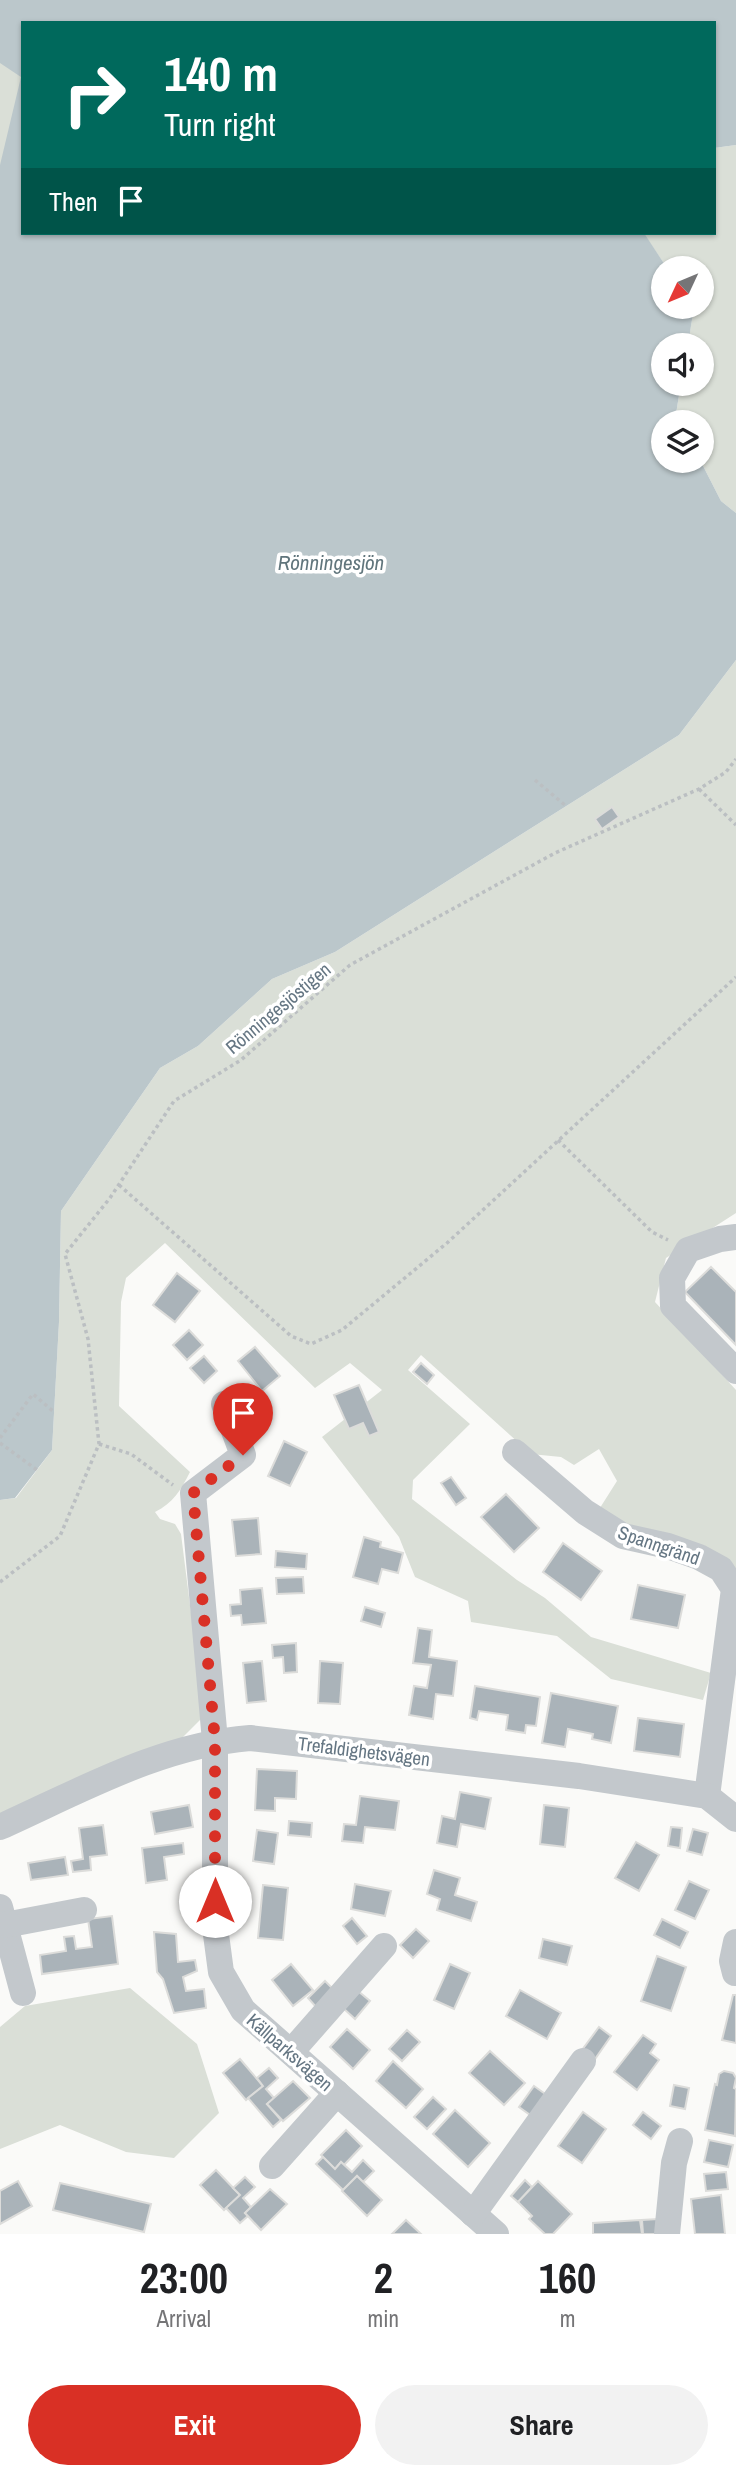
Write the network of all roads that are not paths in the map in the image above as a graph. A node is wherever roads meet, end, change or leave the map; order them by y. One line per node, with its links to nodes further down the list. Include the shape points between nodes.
1 (736, 1237): 2 (street, via 688,1250 672,1278 673,1306)
2 (736, 1371)
3 (224, 1404): 5 (street, Källparksvägen, via 243,1455 187,1501)
4 (515, 1452): 6 (street, Spanngränd, via 585,1513 624,1536 699,1557 721,1569 734,1589)
5 (215, 1741): 6 (street, Trefaldighetsvägen, via 250,1738 566,1774); 8 (street, Trefaldighetsvägen, via 154,1758); 13 (street, Källparksvägen, via 215,1927 221,1972 243,2010)
6 (707, 1796): 7 (street, Trefaldighetsvägen)
7 (736, 1819)
8 (0, 1827)
9 (84, 1910): 10 (street)
10 (2, 1916): 12 (street)
11 (384, 1946): 13 (street)
12 (23, 1993)
13 (291, 2052): 15 (street, Källparksvägen)
14 (583, 2061): 18 (street)
15 (337, 2093): 17 (street); 18 (street, Källparksvägen)
16 (680, 2140): 20 (street)
17 (272, 2166)
18 (473, 2214): 19 (street, Källparksvägen)
19 (496, 2234)
20 (667, 2234)

